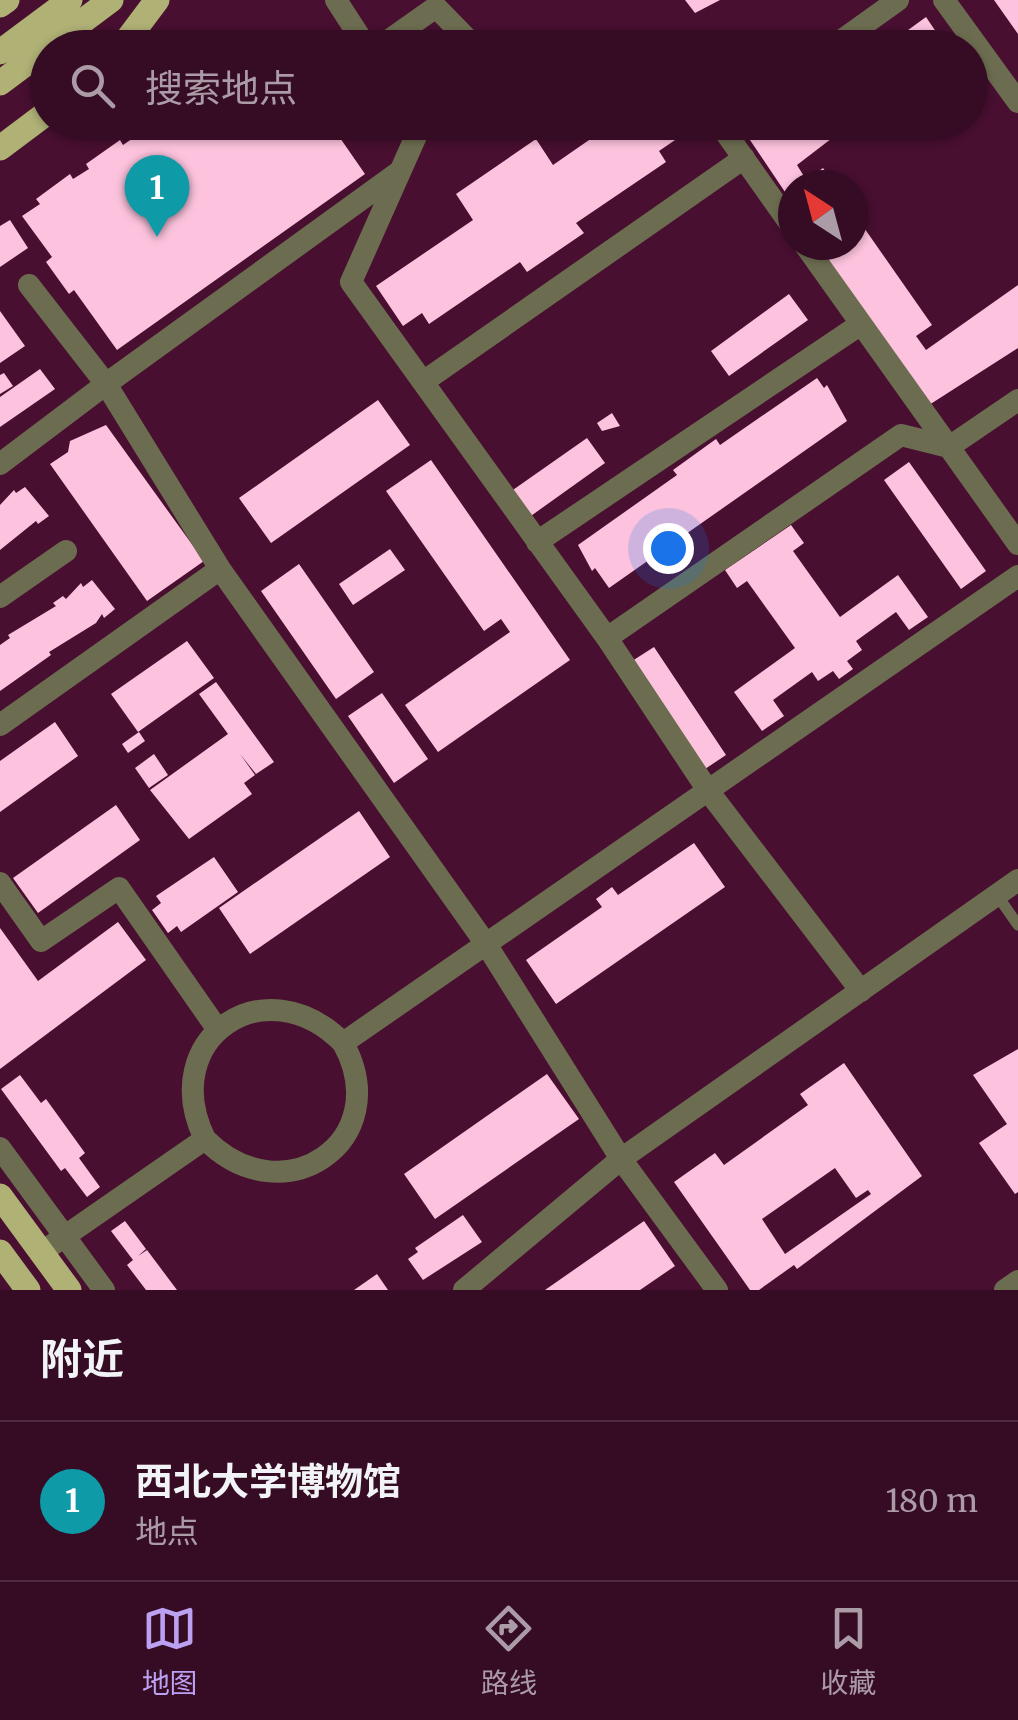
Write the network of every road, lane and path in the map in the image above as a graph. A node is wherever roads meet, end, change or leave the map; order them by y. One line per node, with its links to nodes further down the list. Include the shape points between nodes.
1 (7, 0): 9 (main road)
2 (70, 0): 17 (main road)
3 (111, 0): 10 (main road)
4 (157, 0): 11 (main road)
5 (336, 0): 12 (street)
6 (898, 0): 15 (street)
7 (944, 0): 16 (street)
8 (434, 3): 13 (street); 14 (street)
9 (0, 5)
10 (71, 30)
11 (134, 30)
12 (355, 30)
13 (400, 30)
14 (459, 30)
15 (856, 30)
16 (966, 30)
17 (0, 52)
18 (30, 61): 20 (main road)
19 (988, 61): 21 (street)
20 (0, 83)
21 (1018, 102)
22 (30, 126): 25 (main road)
23 (414, 140): 27 (street)
24 (732, 140): 26 (street)
25 (0, 148)
26 (744, 158): 28 (street); 32 (street)
27 (399, 172): 32 (street, via 351,282); 33 (street)
28 (778, 207)
29 (816, 260): 31 (street)
30 (30, 285): 33 (street)
31 (861, 324): 35 (street); 37 (street)
32 (423, 382): 37 (street)
33 (106, 384): 36 (street); 40 (street)
34 (1018, 400): 35 (street)
35 (949, 447): 38 (street); 43 (street, via 901,434)
36 (0, 464)
37 (538, 542): 43 (street)
38 (1018, 544)
39 (66, 550): 42 (street)
40 (220, 569): 44 (street); 50 (street)
41 (1018, 576): 45 (street)
42 (0, 597)
43 (607, 638): 45 (street)
44 (0, 724)
45 (709, 792): 50 (street); 51 (street)
46 (1018, 880): 48 (street)
47 (0, 882): 52 (street, via 41,941 119,888)
48 (996, 895): 49 (lane); 51 (street)
49 (1018, 924)
50 (486, 944): 53 (street); 56 (street)
51 (861, 991): 56 (street)
52 (218, 1030): 53 (street, via 252,1010 279,1008 323,1022); 54 (street, via 194,1066 191,1098)
53 (343, 1043): 54 (street, via 357,1078 356,1110 338,1145 321,1160 277,1174 255,1172 223,1157)
54 (205, 1139): 58 (street)
55 (0, 1148): 58 (street)
56 (621, 1159): 65 (street); 66 (street)
57 (0, 1196): 60 (main road)
58 (64, 1236): 60 (street); 64 (street)
59 (0, 1252): 62 (main road)
60 (42, 1252): 63 (main road)
61 (1018, 1281): 67 (street)
62 (28, 1290)
63 (69, 1290)
64 (104, 1290)
65 (464, 1290)
66 (717, 1290)
67 (1005, 1290)

